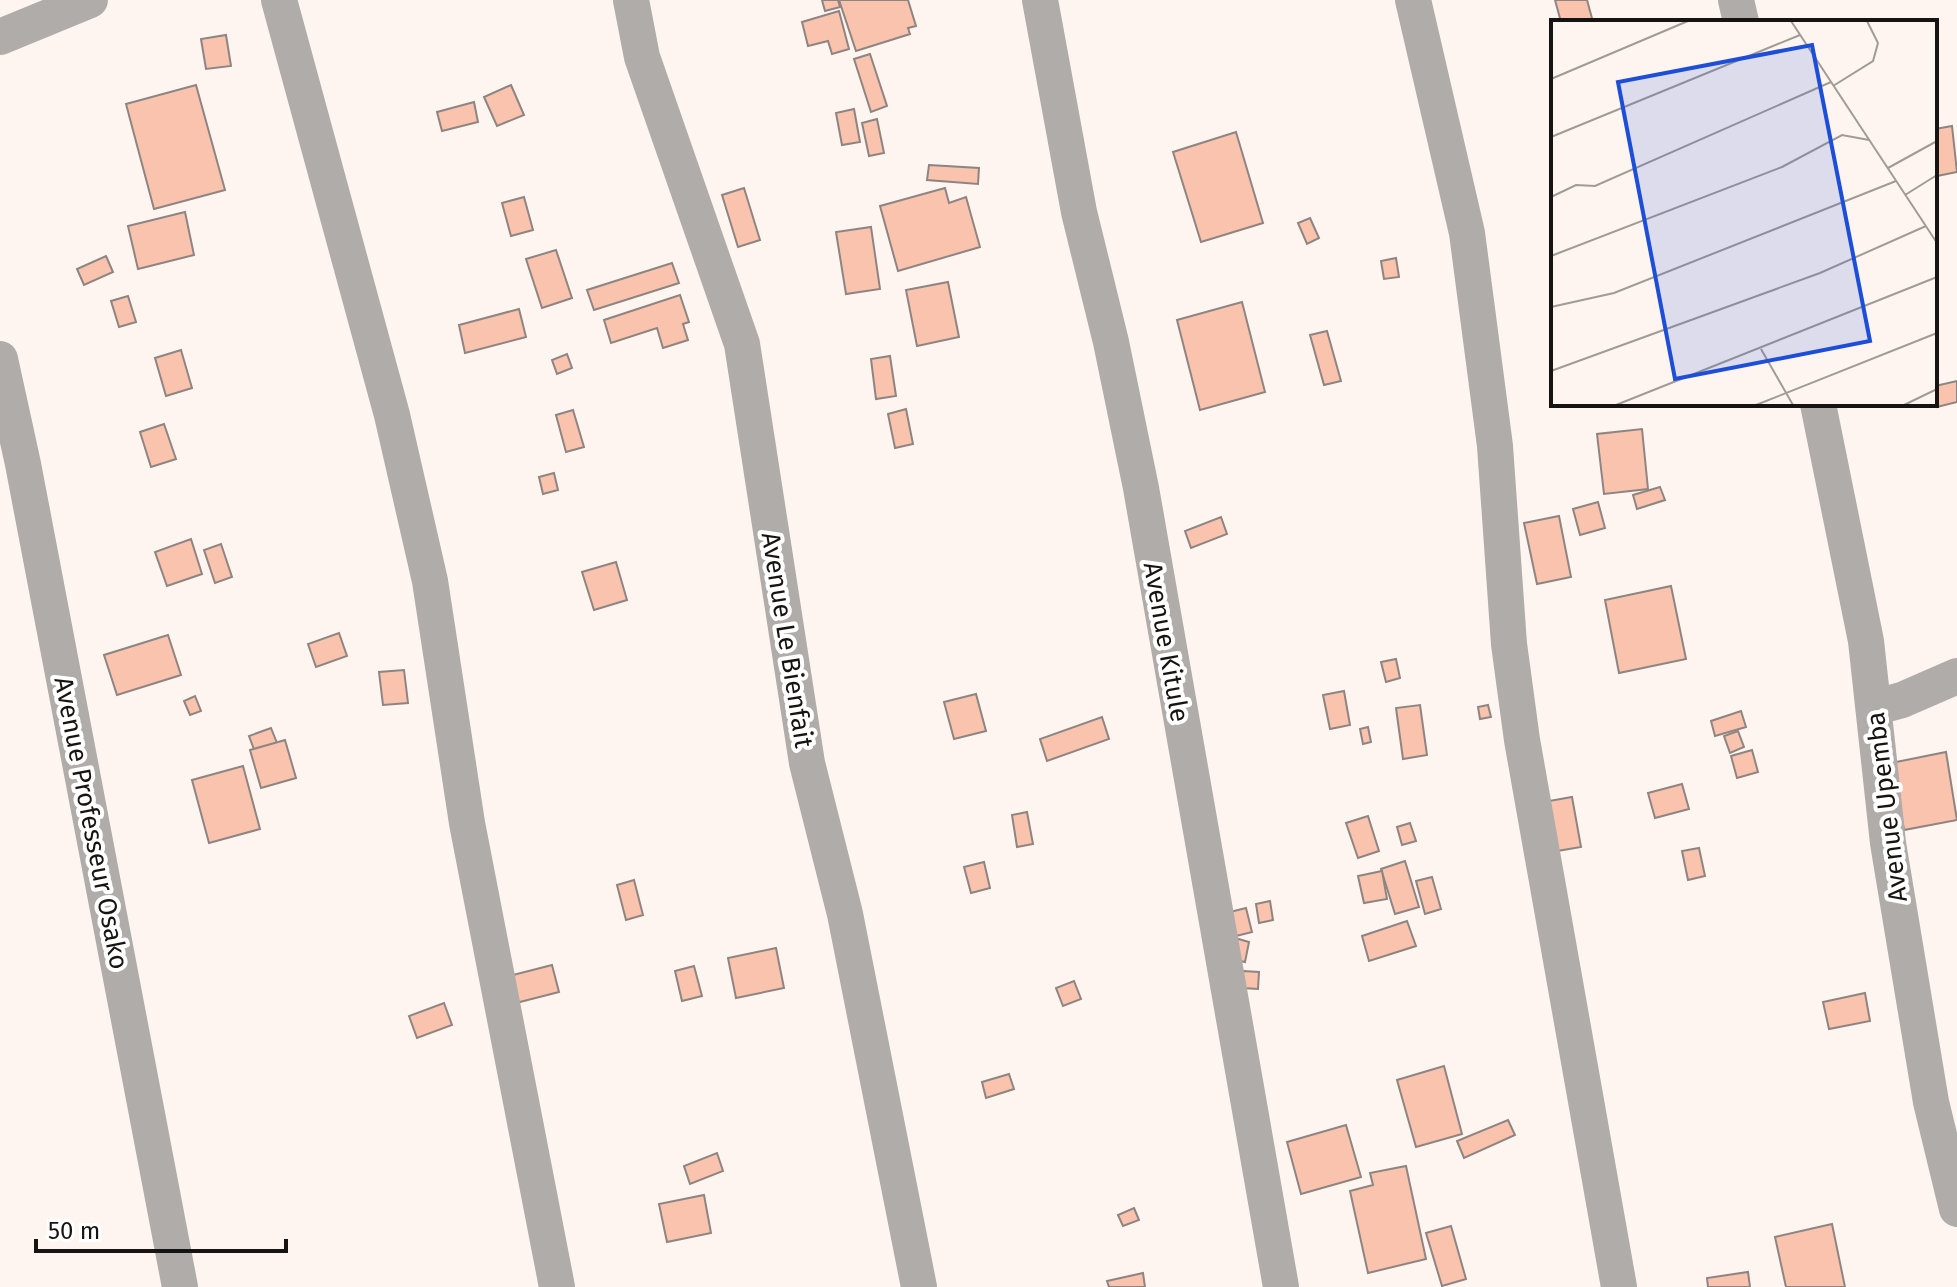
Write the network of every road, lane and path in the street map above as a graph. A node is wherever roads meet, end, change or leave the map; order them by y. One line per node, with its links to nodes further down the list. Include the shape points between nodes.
1 (90, 0): 8 (street)
2 (279, 0): 15 (street, via 392,415 430,581 467,823)
3 (631, 0): 16 (street, Avenue Le Bienfait, via 642,57 742,344 807,763 845,914)
4 (1040, 0): 17 (street, Avenue Kitule, via 1079,212 1141,488)
5 (1413, 0): 18 (street, via 1467,233 1495,446 1509,644 1522,740)
6 (1736, 0): 7 (street)
7 (1741, 20)
8 (0, 37)
9 (0, 359): 14 (street, Avenue Professeur Osako)
10 (1818, 406): 12 (street, Avenue Upemba)
11 (1957, 676): 12 (street)
12 (1876, 707): 13 (street, Avenue Upemba, via 1888,843 1931,1102)
13 (1957, 1209)
14 (180, 1287)
15 (557, 1287)
16 (919, 1287)
17 (1281, 1287)
18 (1619, 1287)

